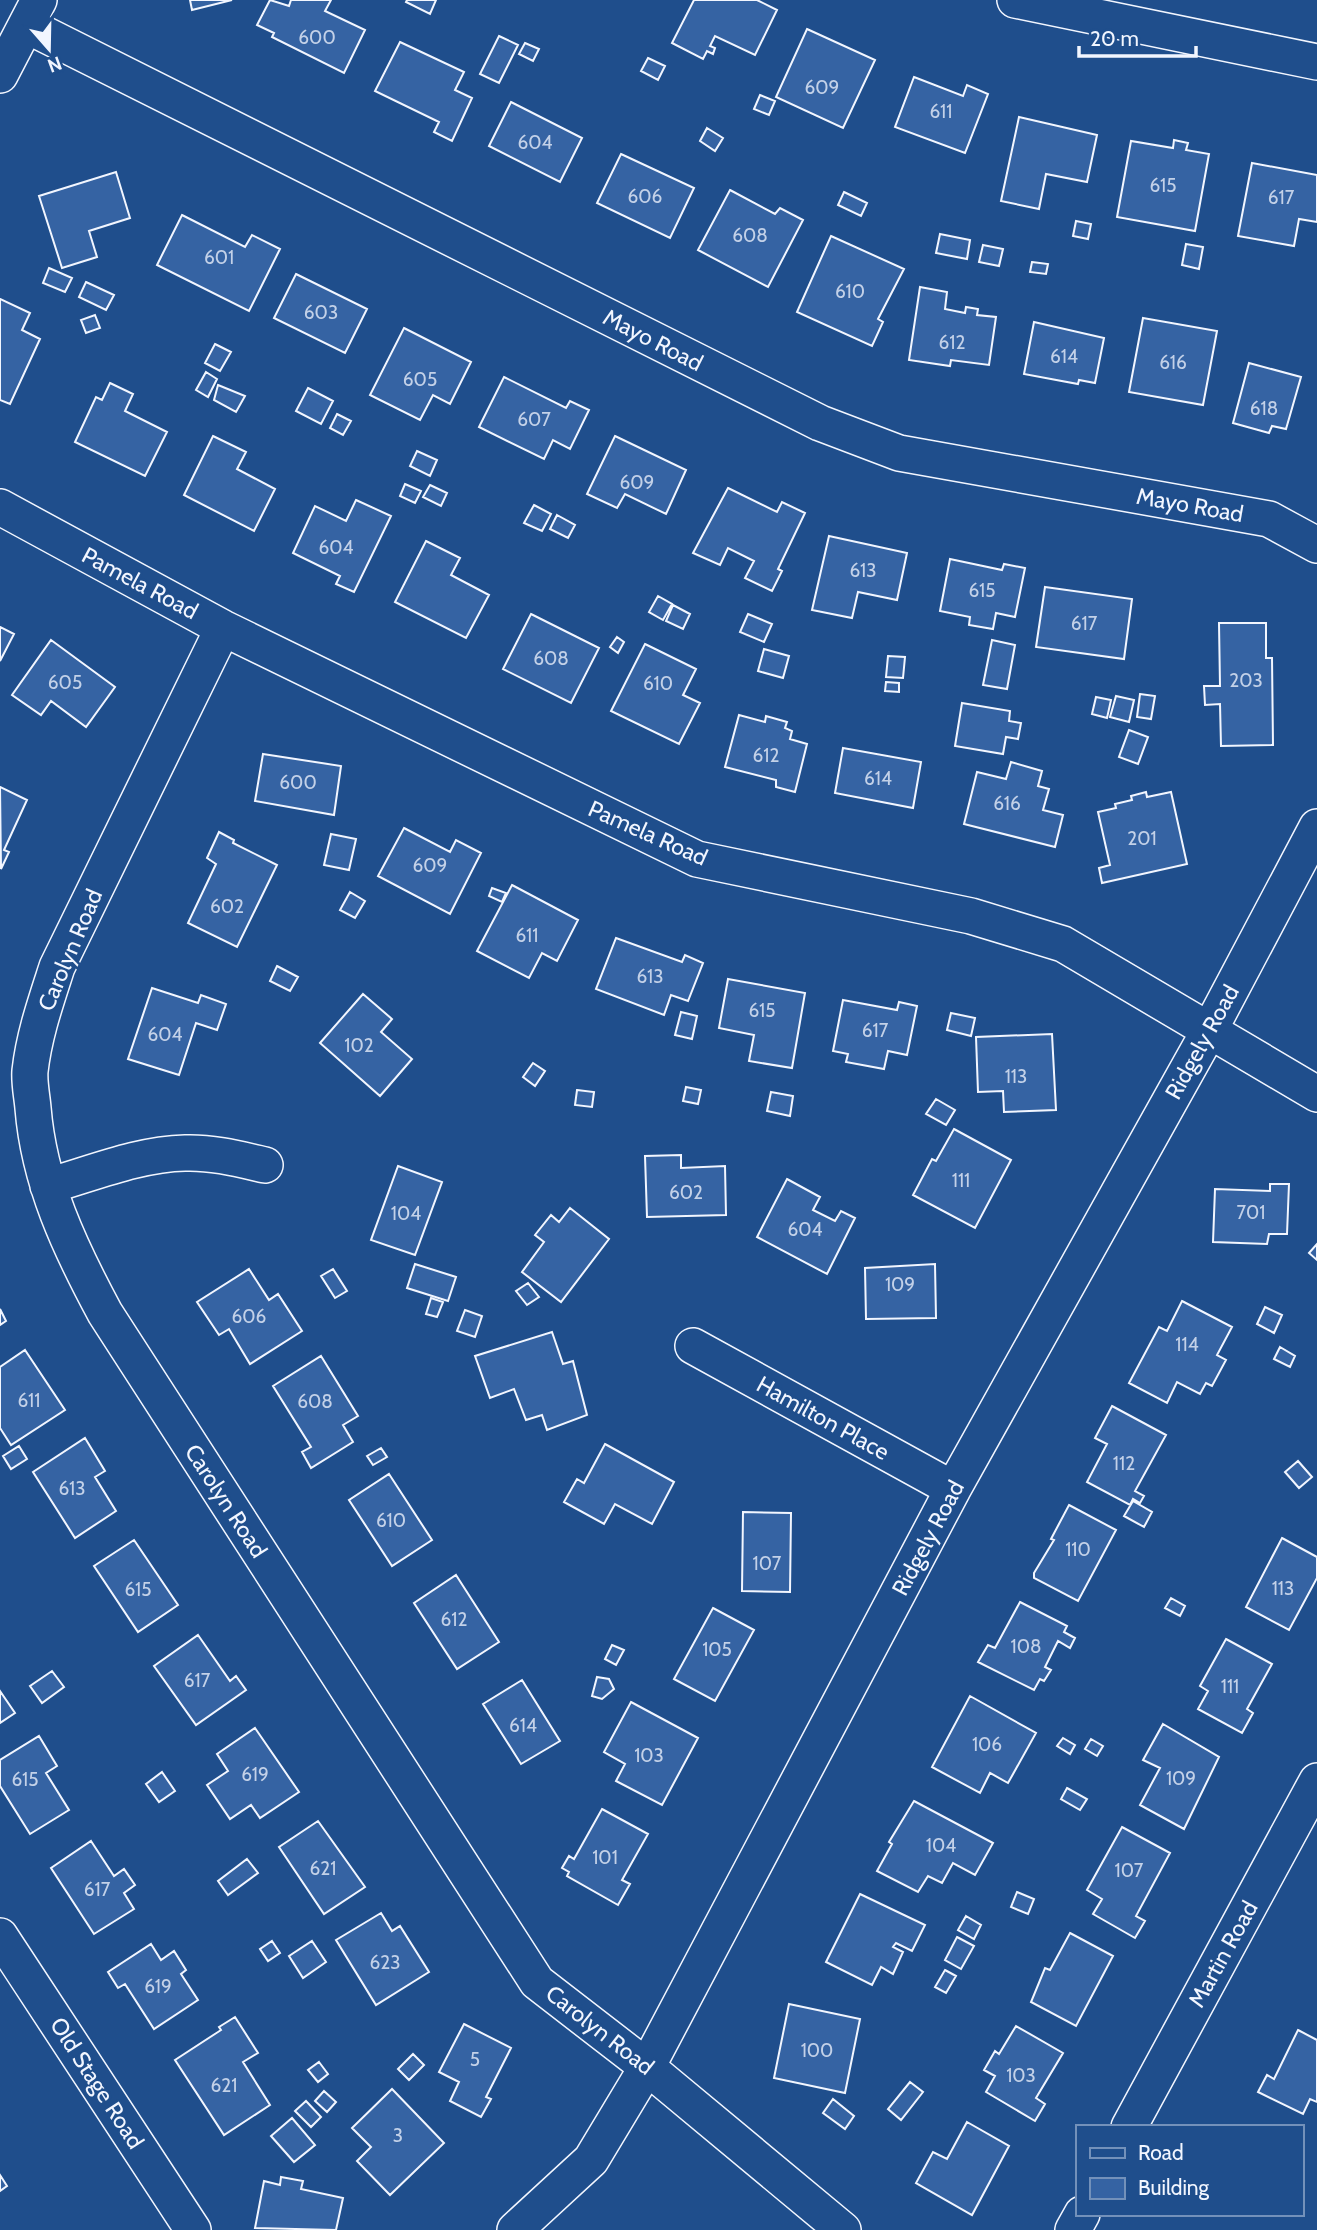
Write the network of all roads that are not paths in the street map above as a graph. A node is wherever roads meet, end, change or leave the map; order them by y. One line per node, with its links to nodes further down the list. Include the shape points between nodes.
1 (1015, 0): 3 (street)
2 (32, 13): 4 (street); 6 (street, Mayo Road, via 820,423 899,453 1269,519)
3 (1317, 62)
4 (0, 75)
5 (0, 507): 7 (street, Pamela Road)
6 (1317, 545)
7 (223, 628): 9 (street, Pamela Road, via 697,859 971,916 1063,944); 12 (street, Carolyn Road, via 57,967 39,1023 30,1073 34,1128)
8 (1317, 827): 9 (street, Ridgely Road)
9 (1209, 1031): 10 (street, Pamela Road); 14 (street, Ridgely Road)
10 (1317, 1094)
11 (265, 1165): 12 (street, via 184,1153 143,1159)
12 (48, 1186): 17 (street, Carolyn Road, via 70,1248 105,1313 537,1982)
13 (693, 1346): 14 (street, Hamilton Place)
14 (953, 1489): 17 (street, Ridgely Road)
15 (1317, 1781): 18 (street, Martin Road)
16 (0, 1936): 19 (street, Old Stage Road)
17 (647, 2067): 20 (street, Ridgely Road, via 591,2160); 21 (street, Carolyn Road)
18 (1130, 2125)
19 (193, 2230)
20 (515, 2230)
21 (843, 2230)

